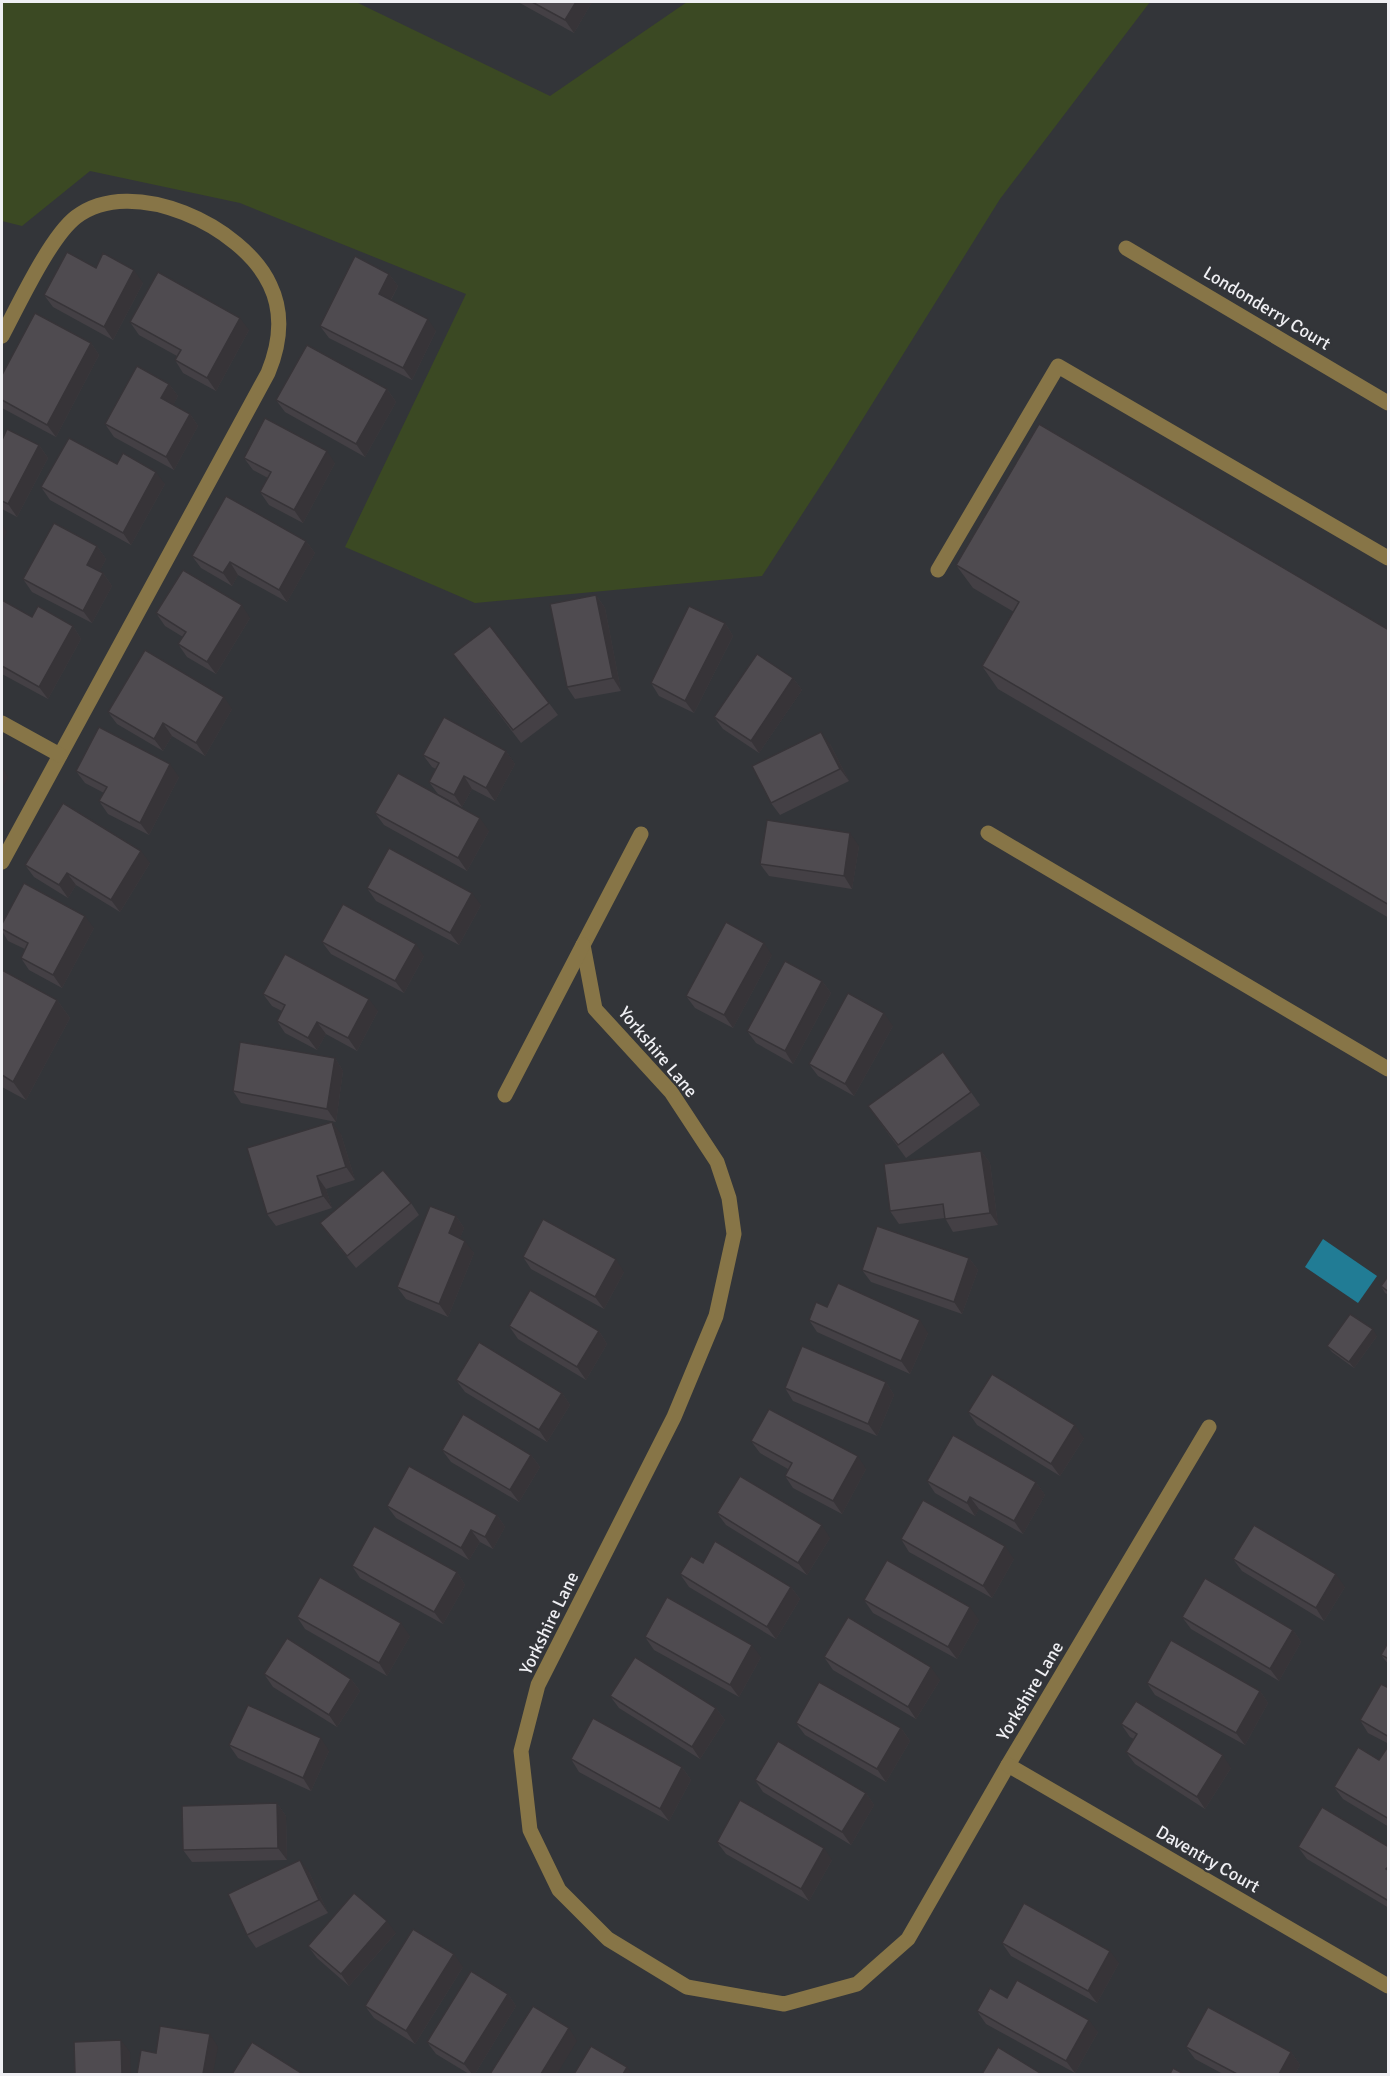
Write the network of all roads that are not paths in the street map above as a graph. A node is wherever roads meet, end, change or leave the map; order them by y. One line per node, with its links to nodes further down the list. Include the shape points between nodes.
1 (1126, 248): 3 (street, Londonderry Court)
2 (2, 336): 7 (street, via 59,236 75,218 111,201 158,204 206,224 242,249 258,266 270,284 277,306 277,352 268,373)
3 (1389, 403)
4 (1389, 558): 5 (street, via 1058,366)
5 (938, 570)
6 (2, 723): 7 (street)
7 (60, 755): 10 (street)
8 (988, 833): 12 (street)
9 (641, 834): 11 (street)
10 (2, 862)
11 (583, 945): 13 (street); 15 (street, Yorkshire Lane, via 595,1009 671,1092 717,1162 729,1198 734,1233 716,1316 674,1417 538,1685 521,1751 530,1830 559,1890 608,1939 687,1987 784,2004 857,1984 908,1939)
12 (1389, 1069)
13 (505, 1095)
14 (1209, 1427): 15 (street, Yorkshire Lane)
15 (1008, 1766): 16 (street, Daventry Court)
16 (1389, 1986)

